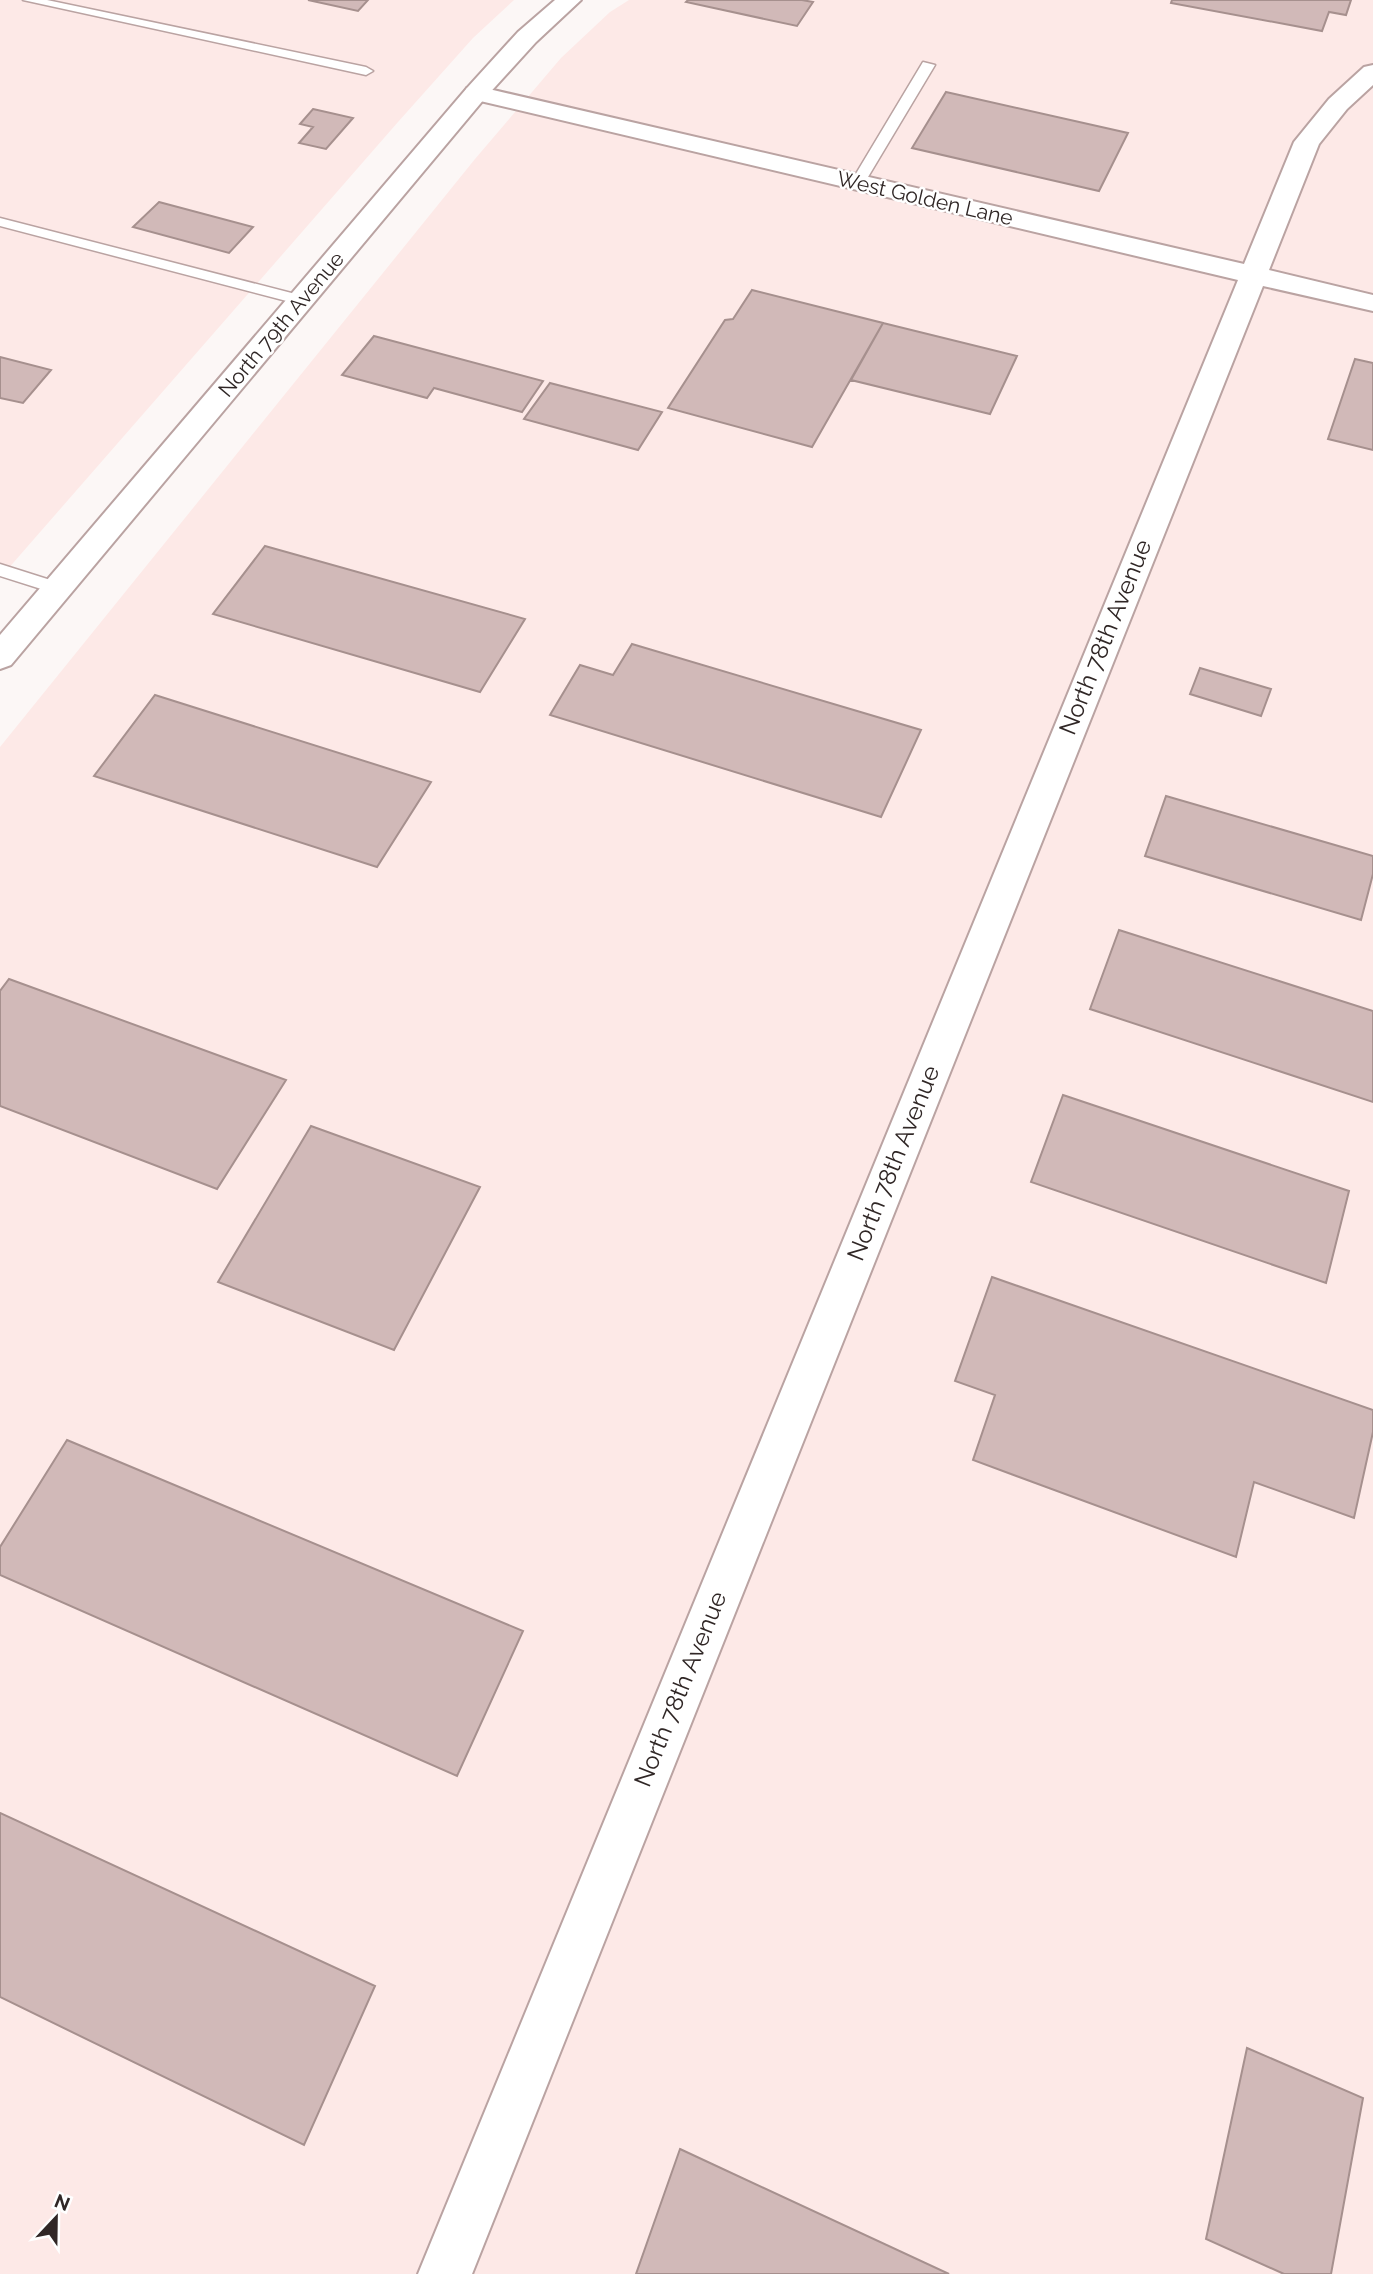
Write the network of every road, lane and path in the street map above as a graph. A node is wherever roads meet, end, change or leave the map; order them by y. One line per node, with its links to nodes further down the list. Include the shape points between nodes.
1 (29, 0): 4 (lane)
2 (569, 0): 6 (street, North 79th Avenue, via 527,37)
3 (928, 65): 7 (lane)
4 (366, 71)
5 (1373, 72): 9 (street, North 78th Avenue, via 1338,104 1307,142)
6 (476, 93): 7 (street, West Golden Lane); 10 (street, North 79th Avenue)
7 (858, 182): 9 (street, West Golden Lane)
8 (0, 222): 10 (lane)
9 (1251, 274): 11 (street, West Golden Lane); 15 (street, North 78th Avenue)
10 (302, 300): 13 (street, North 79th Avenue)
11 (1373, 303)
12 (0, 570): 13 (lane)
13 (57, 588): 14 (street, North 79th Avenue)
14 (0, 657)
15 (445, 2274)

